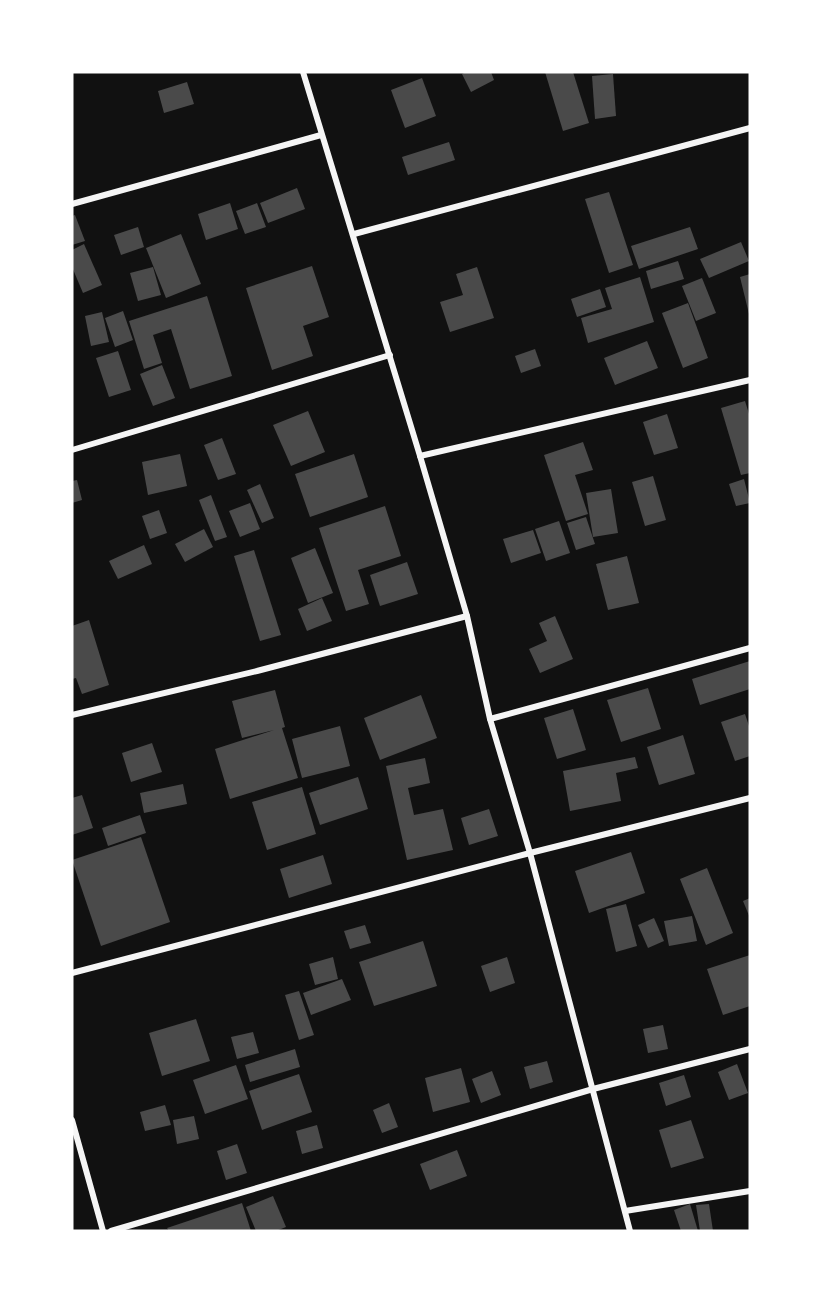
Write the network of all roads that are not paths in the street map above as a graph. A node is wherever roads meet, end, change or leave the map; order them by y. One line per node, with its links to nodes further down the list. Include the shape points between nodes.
1 (303, 72): 3 (street)
2 (750, 128): 5 (street)
3 (321, 135): 4 (street); 5 (street)
4 (72, 204)
5 (354, 234): 6 (street)
6 (390, 355): 8 (street); 9 (street)
7 (750, 380): 9 (street)
8 (72, 450)
9 (420, 456): 10 (street)
10 (466, 616): 12 (street); 13 (street)
11 (750, 648): 13 (street)
12 (72, 715)
13 (490, 719): 15 (street)
14 (750, 798): 15 (street)
15 (530, 853): 16 (street); 18 (street)
16 (72, 973)
17 (750, 1048): 18 (street)
18 (593, 1089): 21 (street); 23 (street)
19 (72, 1120): 22 (street)
20 (750, 1191): 21 (street)
21 (626, 1211): 24 (street)
22 (103, 1231)
23 (111, 1231)
24 (630, 1231)

